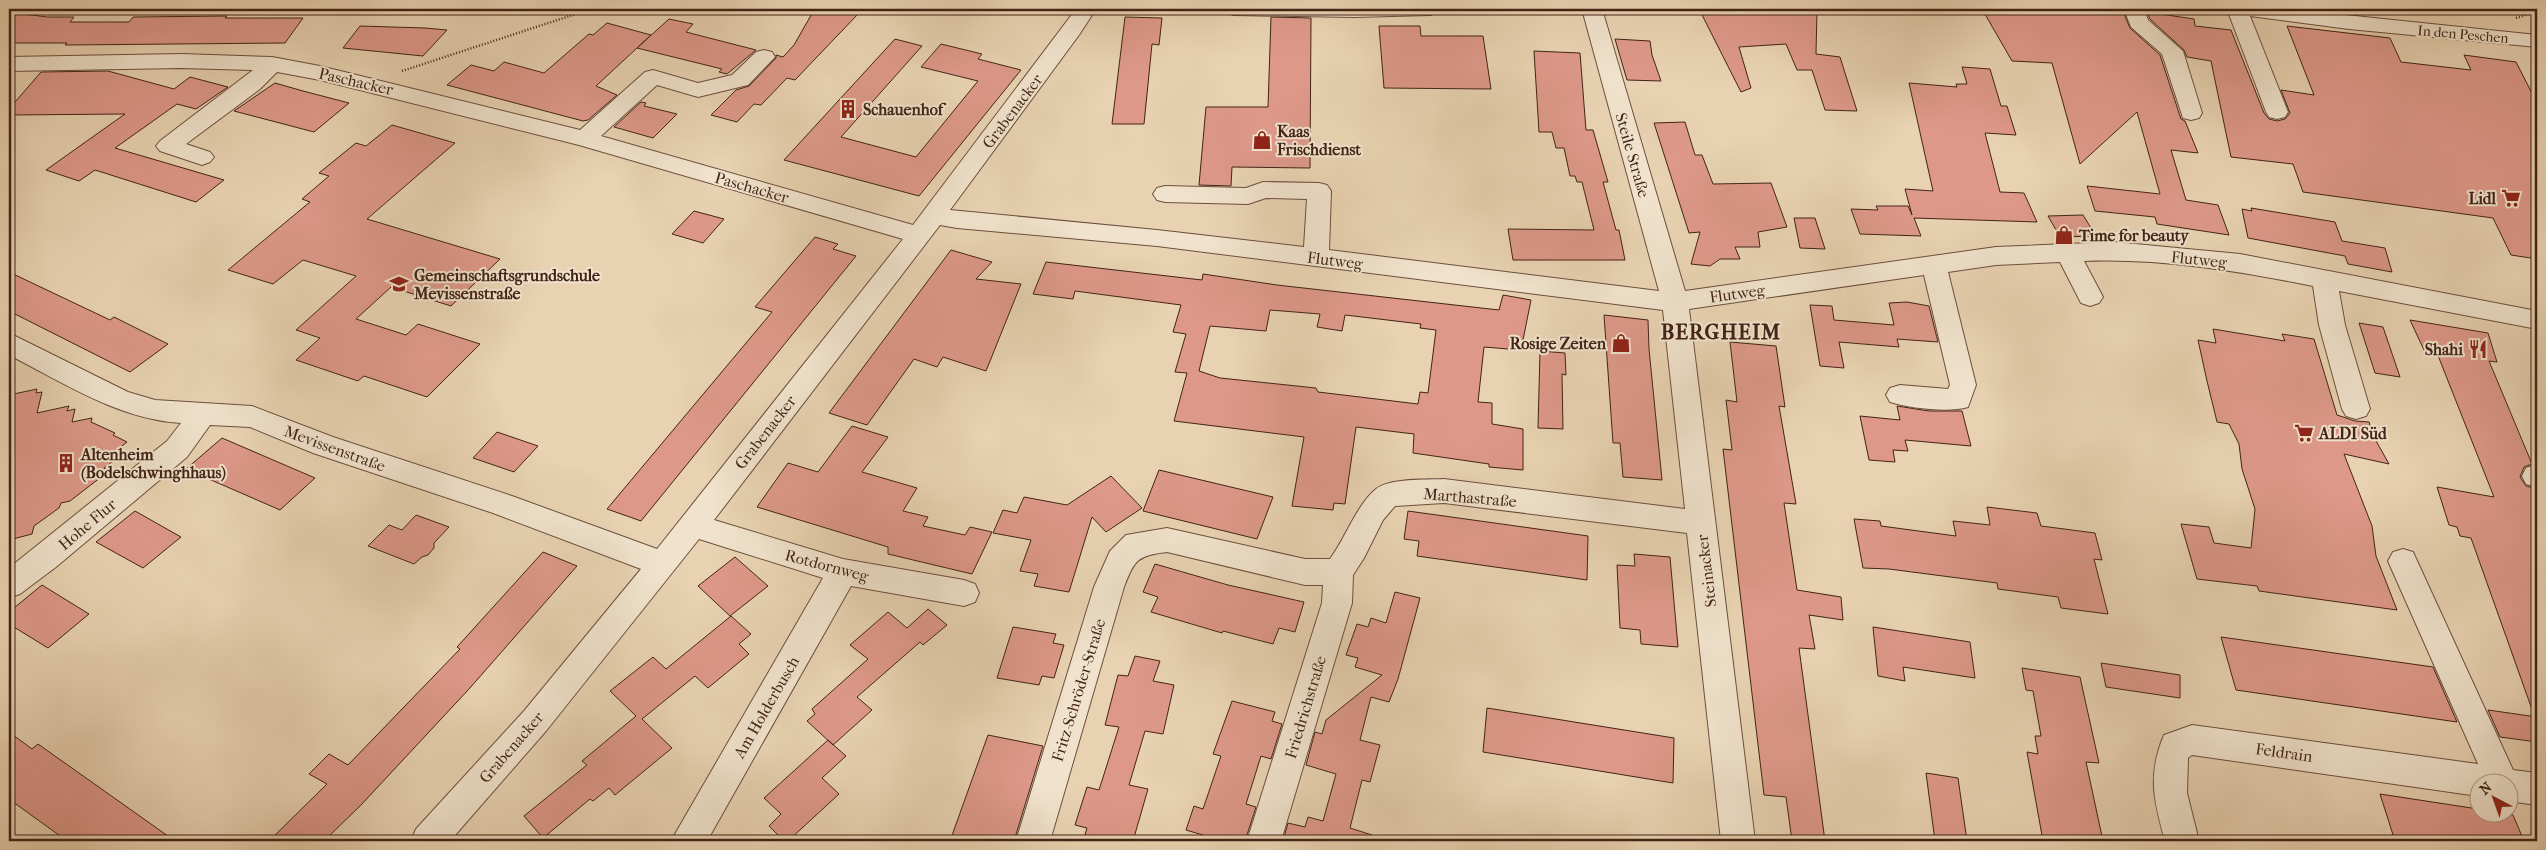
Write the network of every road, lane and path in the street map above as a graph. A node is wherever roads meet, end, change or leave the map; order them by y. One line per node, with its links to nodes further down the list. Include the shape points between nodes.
1 (591, 9): 16 (path)
2 (1086, 9): 22 (street, Grabenacker)
3 (1234, 9): 4 (street, via 1354,12)
4 (1430, 9)
5 (1592, 9): 28 (street, Steile Straße)
6 (2134, 9): 18 (street, via 2138,24 2172,51)
7 (2239, 9): 10 (street, In den Peschen); 17 (street)
8 (2537, 11): 9 (path)
9 (2509, 20)
10 (2537, 41)
11 (764, 57): 15 (street, via 740,80 698,90)
12 (9, 64): 13 (street, Paschacker, via 181,61)
13 (272, 64): 16 (street, Paschacker); 20 (street, via 252,84 162,144)
14 (630, 70): 15 (street)
15 (653, 77): 19 (street)
16 (368, 84): 19 (street, Paschacker)
17 (2277, 112)
18 (2191, 114)
19 (584, 140): 22 (street, Paschacker)
20 (202, 157)
21 (1165, 194): 24 (street, via 1248,196 1263,190 1319,191)
22 (927, 225): 24 (street, Flutweg, via 957,220 1157,238); 35 (street, Grabenacker)
23 (2067, 252): 25 (street, Flutweg, via 1996,256); 26 (street, Flutweg, via 2114,251 2191,257); 27 (street)
24 (1316, 257): 28 (street, Flutweg)
25 (1934, 265): 28 (street, Flutweg); 31 (street, via 1963,385 1958,400)
26 (2324, 280): 29 (street, Flutweg); 32 (street, via 2332,325)
27 (2090, 297)
28 (1675, 302): 34 (street, Steinacker)
29 (2536, 321)
30 (9, 343): 33 (street, Mevissenstraße, via 118,398 155,411)
31 (1900, 396)
32 (2356, 409)
33 (202, 415): 37 (street, Mevissenstraße, via 252,417); 40 (street, Hohe Flur, via 177,448)
34 (1700, 523): 39 (street, Marthastraße, via 1444,492 1410,492 1387,496 1373,512); 50 (street, Steinacker)
35 (693, 525): 37 (street, Grabenacker); 38 (street, Rotdornweg)
36 (2404, 561): 42 (street)
37 (663, 564): 46 (street, Grabenacker, via 535,721)
38 (843, 572): 41 (street, Rotdornweg); 47 (street, Am Holderbusch)
39 (1338, 572): 48 (street, Fritz-Schröder-Straße, via 1305,572 1167,540 1136,544 1120,560 1109,587); 49 (street, Friedrichstraße, via 1337,603)
40 (9, 585)
41 (964, 593)
42 (2498, 772)
43 (2468, 779): 51 (street, Feldrain, via 2192,740 2176,746 2169,761 2168,781)
44 (2518, 786): 45 (street)
45 (2537, 789)
46 (428, 841)
47 (688, 841)
48 (1033, 841)
49 (1264, 841)
50 (1738, 841)
51 (2182, 841)

